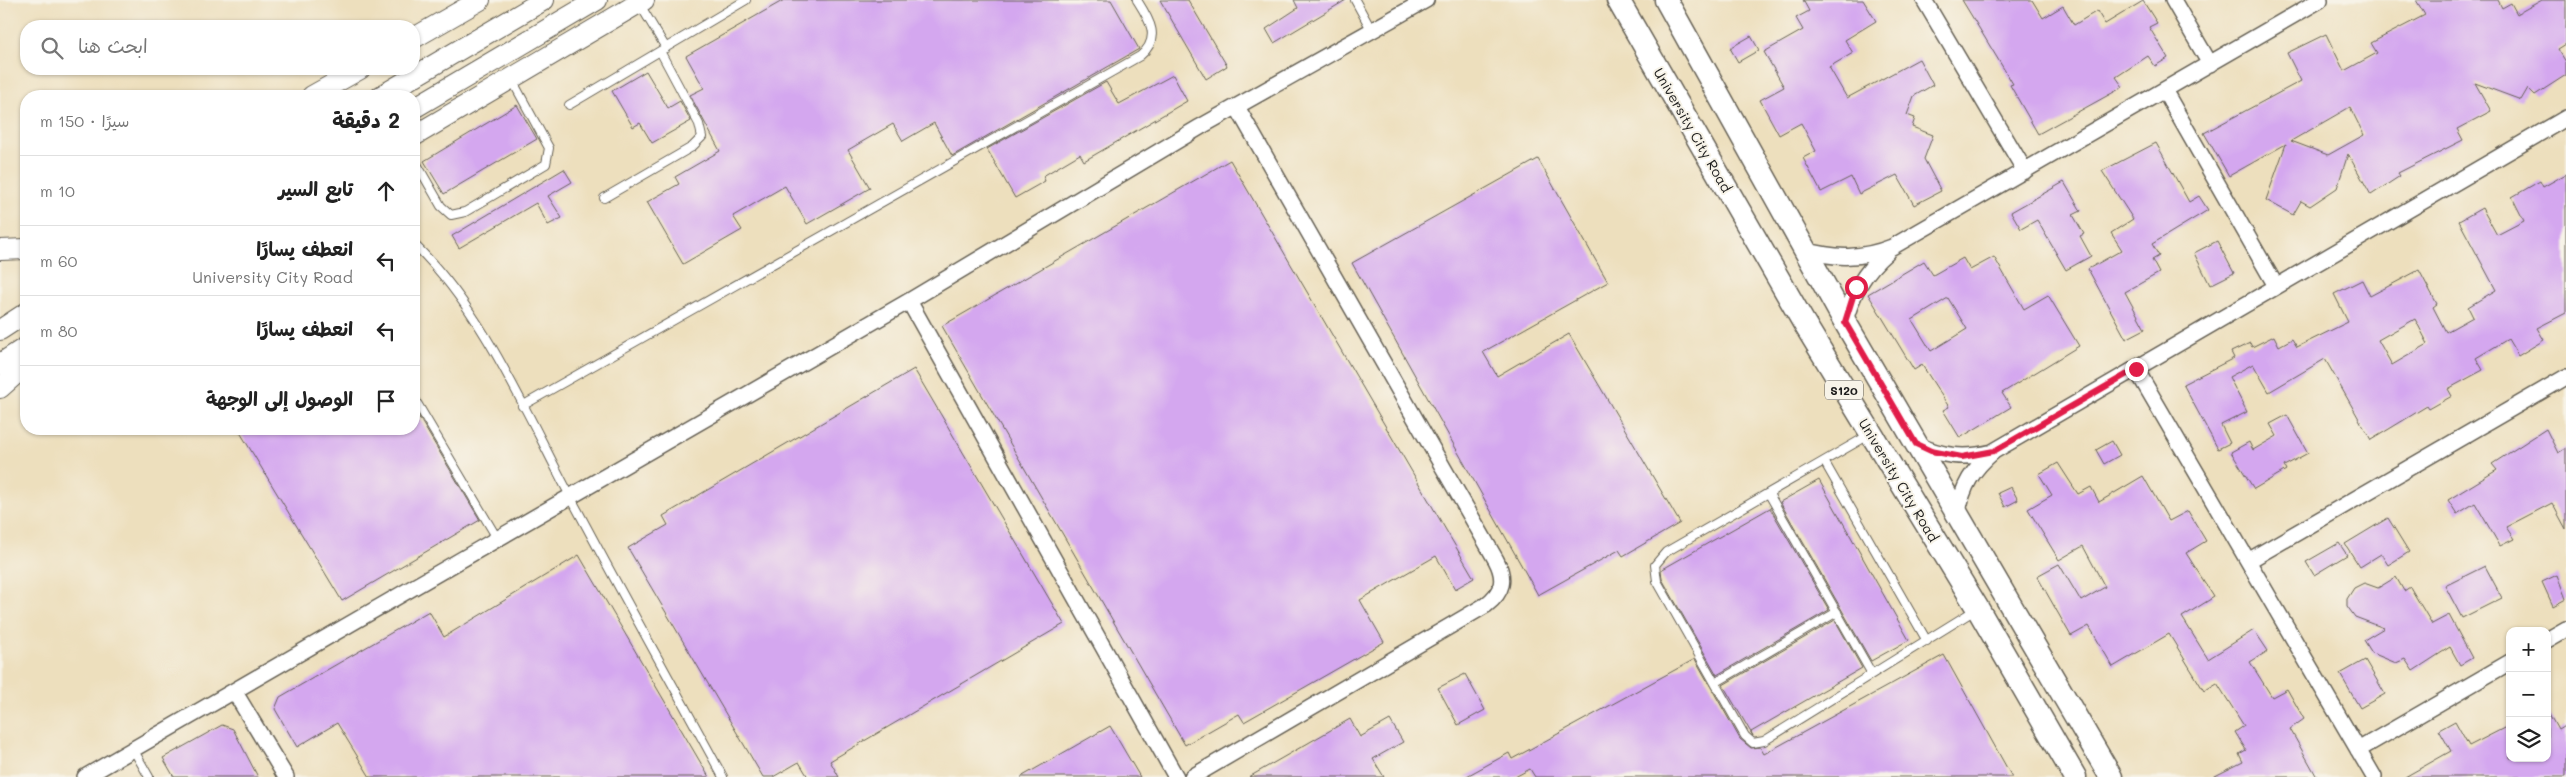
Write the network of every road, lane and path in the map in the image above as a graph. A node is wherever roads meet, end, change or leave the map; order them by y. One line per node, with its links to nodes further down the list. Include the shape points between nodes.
1 (480, 0): 15 (main road)
2 (544, 0): 18 (main road)
3 (597, 0): 25 (main road)
4 (746, 0): 16 (lane)
5 (1138, 0): 49 (lane, via 1153,29 1151,44 1140,56)
6 (1355, 0): 14 (lane)
7 (1426, 0): 14 (street)
8 (1618, 0): 51 (main road, University City Road / S120)
9 (1666, 0): 37 (main road, S120)
10 (1924, 0): 31 (street)
11 (2173, 0): 17 (street)
12 (2320, 0): 17 (street)
13 (642, 1): 16 (lane); 21 (main road)
14 (1372, 32): 27 (street)
15 (420, 35)
16 (663, 49): 26 (lane); 32 (lane, via 699,124 702,137 692,147)
17 (2210, 64): 24 (street)
18 (420, 73)
19 (349, 75): 22 (main road)
20 (416, 75): 23 (main road)
21 (511, 78): 29 (main road); 30 (lane, via 549,148 546,164 465,212 452,215 441,206)
22 (323, 90)
23 (391, 90)
24 (2164, 90): 31 (street); 38 (street)
25 (420, 104)
26 (570, 105)
27 (1237, 107): 39 (street); 77 (street, via 1496,560 1502,572 1502,585 1497,597 1486,605)
28 (2566, 118): 38 (street)
29 (420, 132)
30 (420, 169)
31 (2024, 171): 33 (street)
32 (604, 198)
33 (1892, 247): 37 (street, via 1858,257 1840,258); 41 (street, via 1866,272 1856,287)
34 (20, 249): 35 (main road)
35 (0, 250)
36 (420, 250): 49 (lane, via 442,274 472,316)
37 (1804, 250): 41 (main road, S120)
38 (2276, 286): 45 (street)
39 (909, 301): 56 (street); 76 (street)
40 (20, 317): 42 (main road)
41 (1845, 322): 52 (main road, S120)
42 (0, 330)
43 (20, 351): 44 (main road)
44 (0, 364)
45 (2136, 369): 53 (street); 59 (street)
46 (20, 370): 48 (main road)
47 (2566, 377): 59 (street)
48 (0, 388)
49 (522, 406): 56 (lane)
50 (420, 408): 58 (lane)
51 (1870, 434): 54 (lane); 60 (main road, University City Road / S120)
52 (1916, 444): 53 (street, via 1954,456 1978,456); 57 (main road, S120)
53 (1994, 451): 57 (street, via 1965,485)
54 (1824, 461): 55 (lane); 64 (lane)
55 (1769, 494): 61 (lane); 67 (lane, via 1666,552 1655,565 1657,581)
56 (570, 496): 58 (street); 75 (lane)
57 (1958, 514): 78 (main road, S120)
58 (497, 538): 68 (street)
59 (2248, 561): 70 (street)
60 (1978, 609): 64 (lane); 71 (main road, University City Road / S120)
61 (1837, 612): 66 (lane); 67 (lane)
62 (2566, 630): 63 (street)
63 (2551, 638)
64 (1927, 641): 66 (lane)
65 (2506, 664): 70 (street)
66 (1872, 674): 67 (lane, via 1759,743 1745,736)
67 (1715, 683)
68 (234, 691): 69 (street); 74 (street)
69 (133, 750): 72 (street); 73 (lane)
70 (2358, 750): 79 (street)
71 (2073, 775)
72 (85, 777)
73 (149, 777)
74 (286, 777)
75 (723, 777)
76 (1176, 777)
77 (1192, 777)
78 (2111, 777)
79 (2374, 777)

